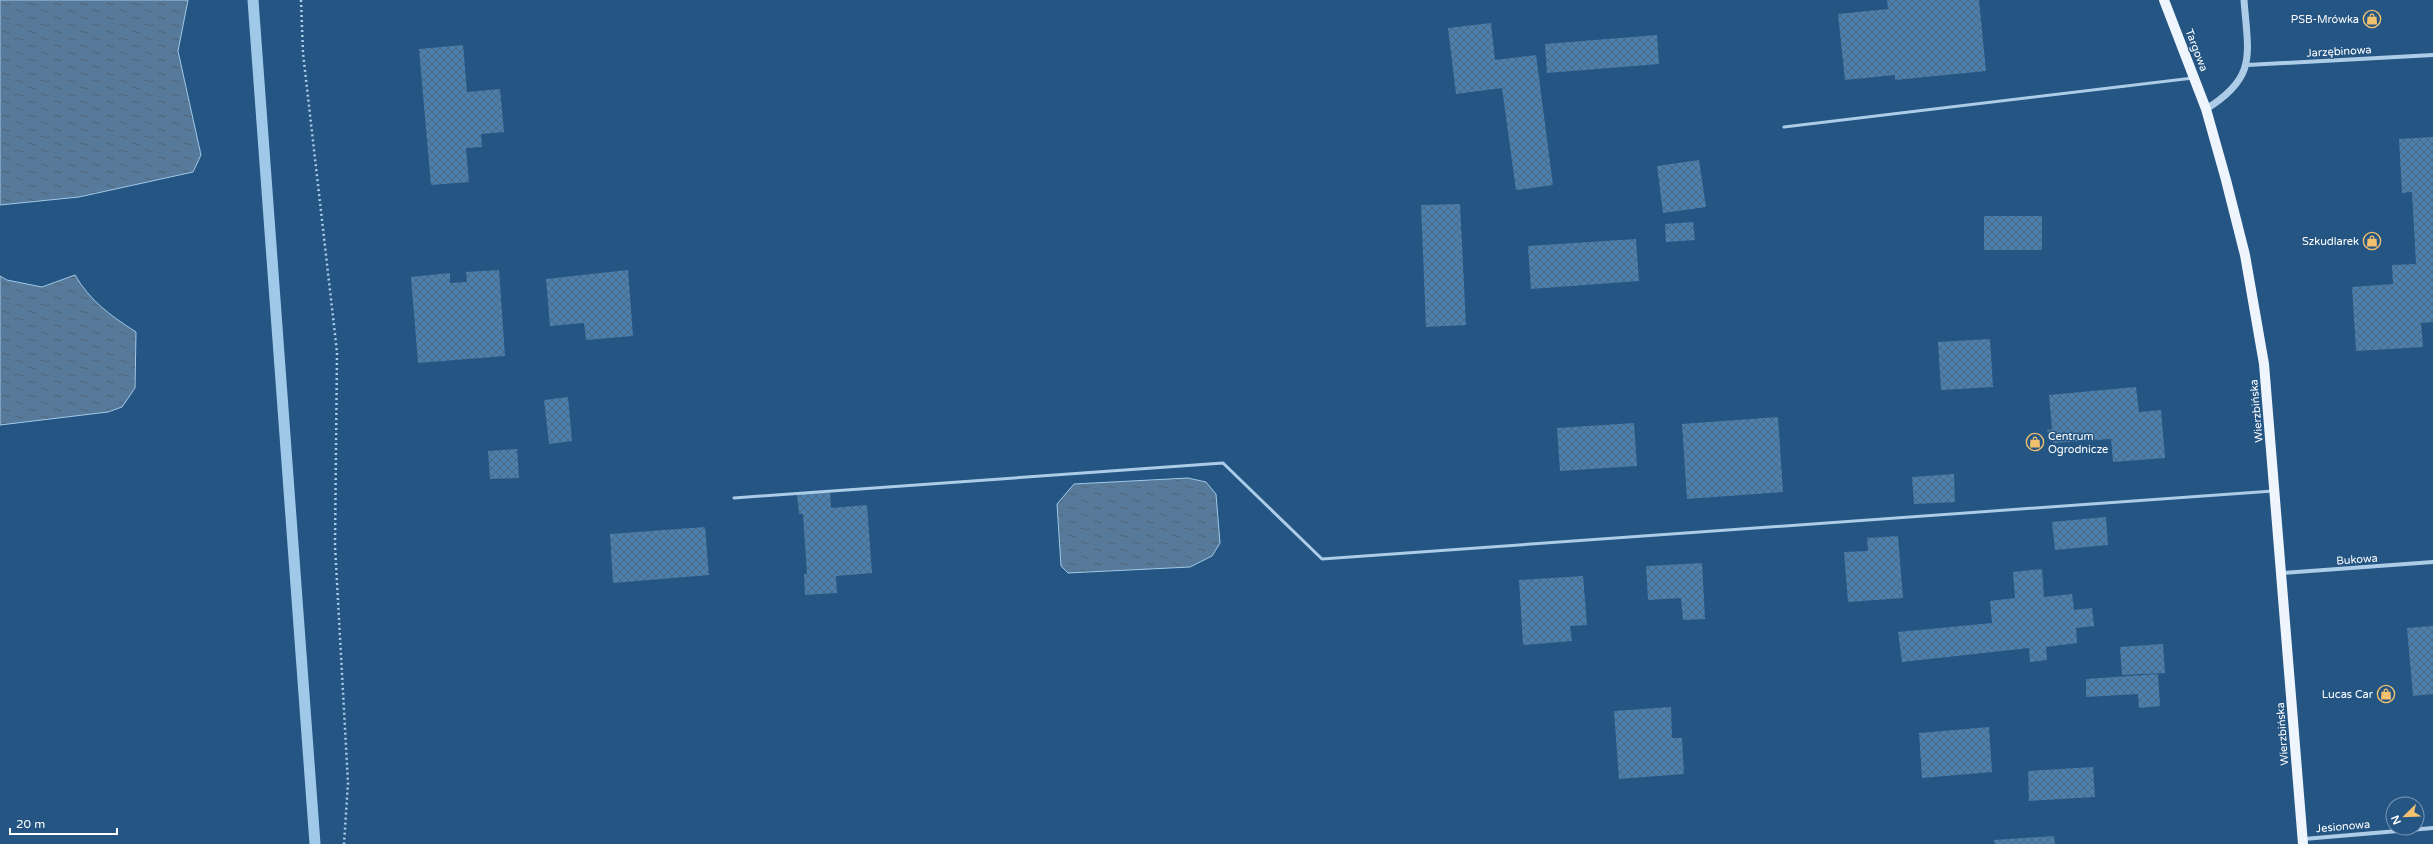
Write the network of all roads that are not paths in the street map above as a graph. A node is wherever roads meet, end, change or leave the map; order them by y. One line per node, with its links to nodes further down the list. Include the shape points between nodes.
1 (2164, 0): 5 (main road, Targowa)
2 (2244, 0): 4 (street)
3 (2433, 55): 4 (street, Jarzębinowa)
4 (2247, 65): 6 (street, via 2234,89)
5 (2194, 78): 6 (main road, Targowa); 7 (lane)
6 (2206, 109): 8 (main road, Wierzbińska, via 2245,255 2264,364)
7 (1784, 127)
8 (2274, 491): 9 (lane, via 1322,559 1223,463); 11 (main road, Wierzbińska)
9 (734, 498)
10 (2433, 562): 11 (street, Bukowa)
11 (2282, 573): 13 (main road, Wierzbińska)
12 (2433, 828): 13 (street, Jesionowa)
13 (2302, 841)

